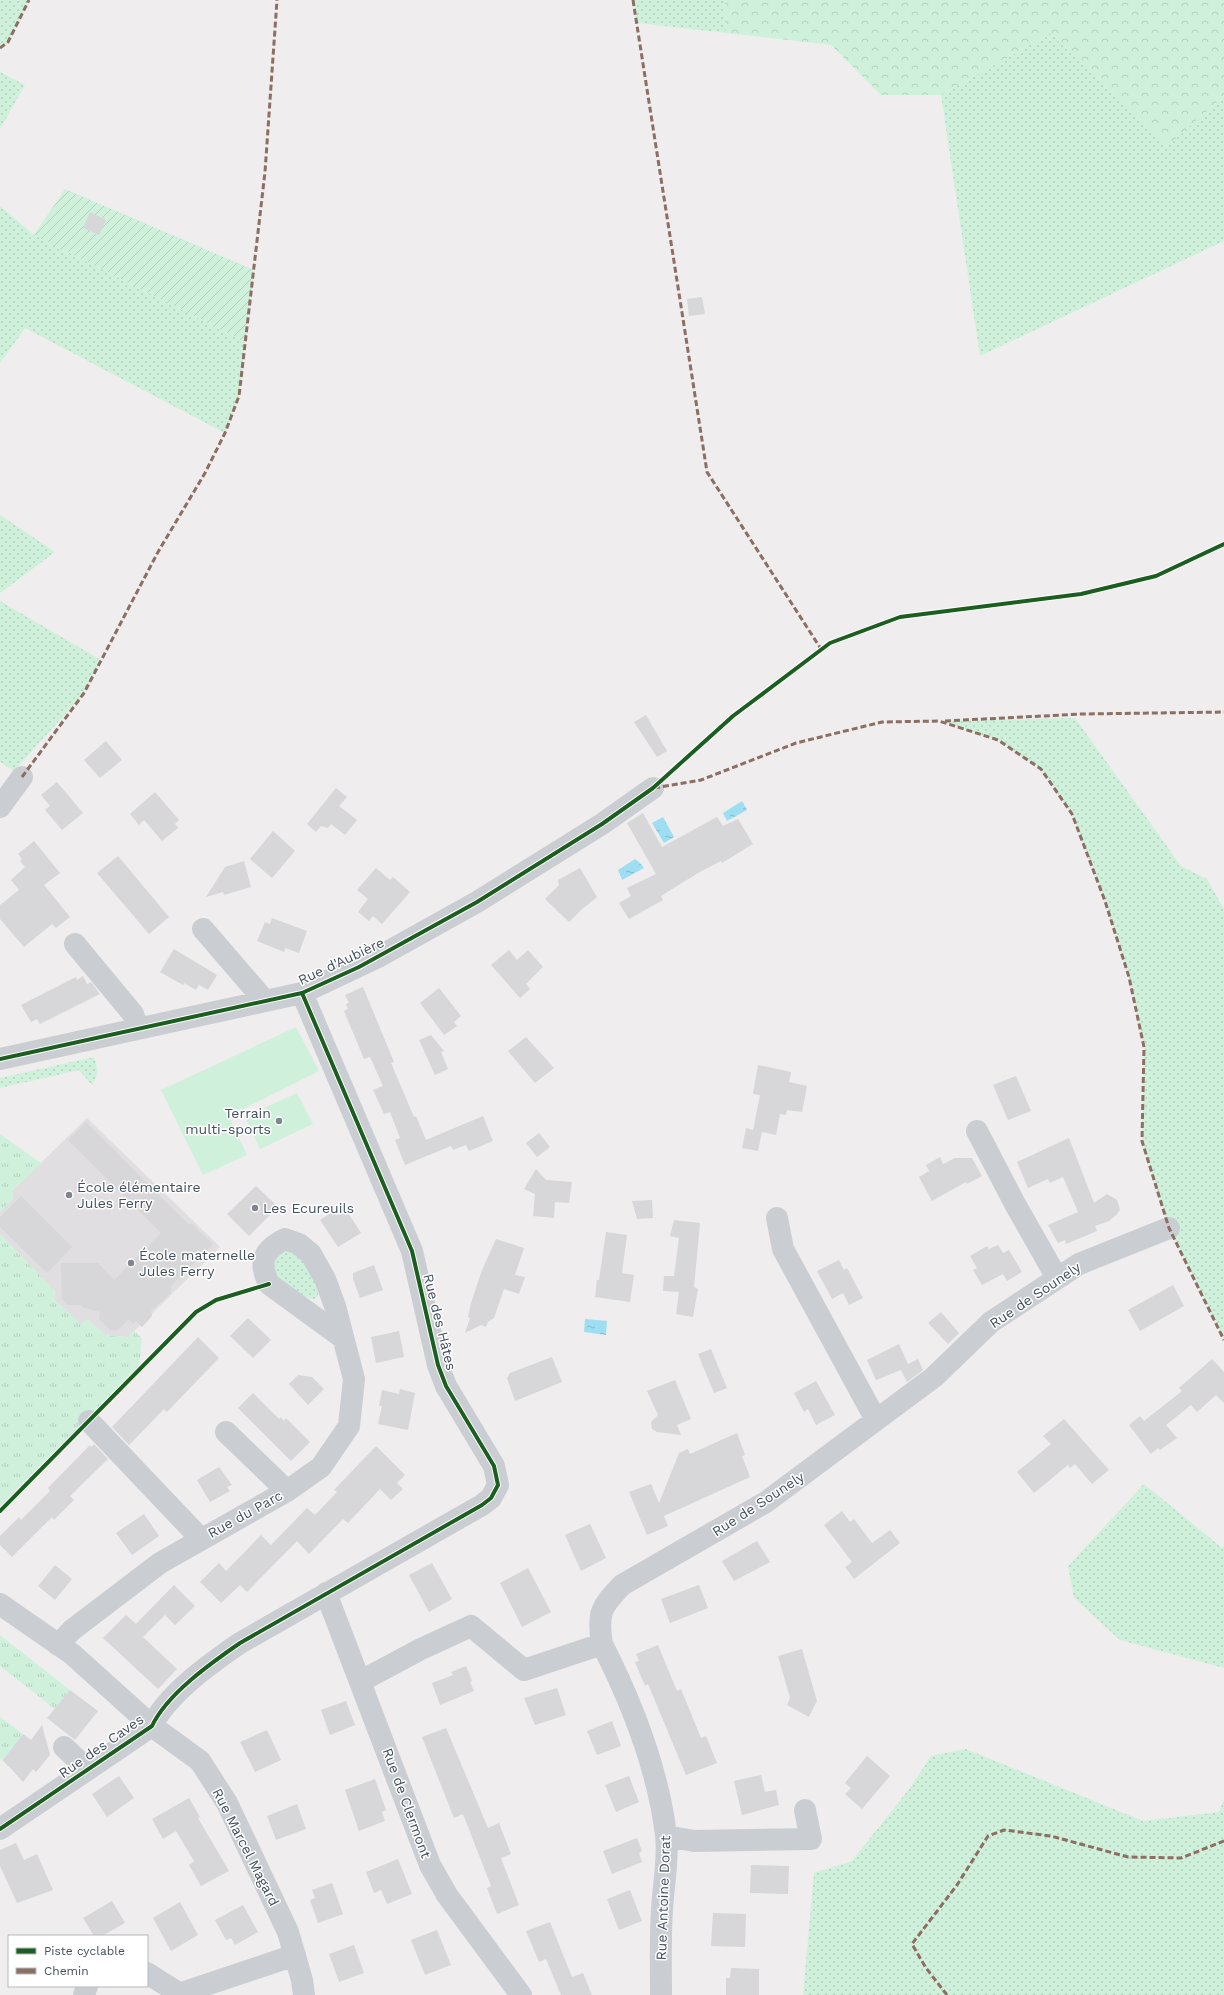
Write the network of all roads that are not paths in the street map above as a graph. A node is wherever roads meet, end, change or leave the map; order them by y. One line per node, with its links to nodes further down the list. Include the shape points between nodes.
1 (22, 777): 3 (street)
2 (652, 788): 6 (street, Rue d'Aubière, via 602,824 477,902 380,956)
3 (0, 807)
4 (203, 929): 7 (street)
5 (75, 944): 8 (street, via 133,1014)
6 (302, 993): 7 (street, Rue d'Aubière); 20 (street, Rue des Hâtes, via 412,1251 438,1365 446,1386 494,1466 498,1485 491,1498 482,1505)
7 (265, 1001): 8 (street, Rue d'Aubière)
8 (138, 1028): 9 (street, Rue d'Aubière)
9 (0, 1060)
10 (977, 1131): 13 (street)
11 (776, 1218): 15 (street, via 783,1249)
12 (1169, 1228): 13 (street, Rue de Sounely, via 1078,1264)
13 (1058, 1278): 15 (street, Rue de Sounely, via 992,1322 934,1377)
14 (343, 1338): 18 (street, Rue du Parc, via 354,1379 350,1426 321,1467)
15 (876, 1420): 22 (street, Rue de Sounely, via 766,1502 622,1585 606,1602 598,1623)
16 (89, 1421): 19 (street)
17 (226, 1432): 18 (street)
18 (287, 1491): 19 (street, Rue du Parc)
19 (201, 1539): 23 (street, Rue du Parc, via 160,1563 72,1630)
20 (326, 1593): 24 (street, Rue de Clermont); 25 (street, Rue des Caves, via 240,1643 212,1663 162,1708)
21 (0, 1604): 23 (street, Rue Marcel Magard)
22 (602, 1644): 24 (street, via 524,1670 471,1626); 30 (street, Rue Antoine Dorat, via 652,1763)
23 (58, 1645): 25 (street, Rue Marcel Magard, via 72,1654)
24 (361, 1681): 35 (street, Rue de Clermont, via 430,1865 455,1906)
25 (152, 1726): 27 (street, Rue des Caves); 31 (street, Rue Marcel Magard, via 200,1761 227,1803 288,1932)
26 (64, 1747): 27 (street, Rue des Caves)
27 (87, 1769): 29 (street, Rue des Caves)
28 (805, 1810): 30 (street, via 812,1839 694,1841)
29 (0, 1829)
30 (666, 1836): 36 (street, Rue Antoine Dorat)
31 (295, 1955): 33 (street); 34 (street, Rue Marcel Magard)
32 (148, 1974): 33 (street)
33 (178, 1994)
34 (304, 1995)
35 (522, 1995)
36 (661, 1995)

